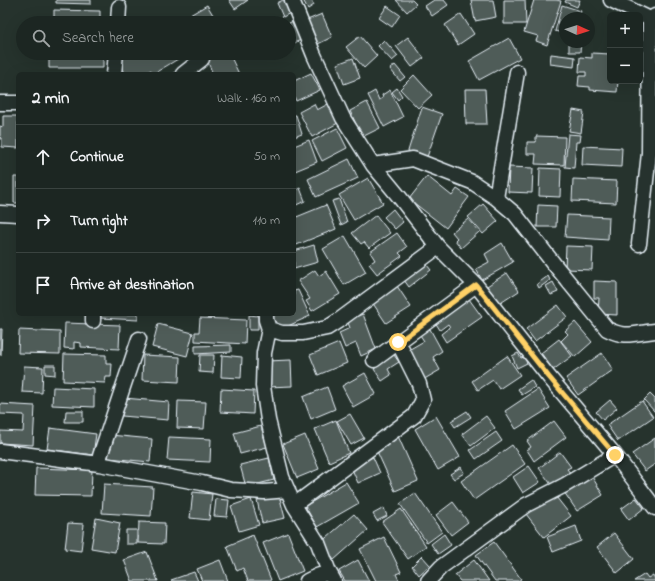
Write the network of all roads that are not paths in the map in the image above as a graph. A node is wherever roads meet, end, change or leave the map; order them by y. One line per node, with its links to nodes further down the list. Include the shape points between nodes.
1 (292, 0): 13 (street, via 343,118)
2 (611, 0): 5 (street)
3 (119, 7): 4 (street)
4 (118, 16)
5 (653, 19): 17 (street, via 649,153)
6 (115, 60): 8 (street)
7 (201, 60): 9 (street)
8 (114, 72)
9 (186, 72)
10 (517, 72): 14 (street)
11 (16, 103): 12 (street)
12 (0, 104)
13 (373, 166): 14 (street, via 413,159 472,182); 18 (street)
14 (496, 198): 22 (street, via 515,214 607,329 622,335)
15 (0, 213): 16 (street)
16 (16, 214)
17 (640, 244)
18 (438, 247): 19 (street); 21 (street, via 328,328 304,333)
19 (476, 285): 24 (street); 27 (street)
20 (266, 316): 21 (street)
21 (270, 330): 29 (street, via 264,353 263,386 268,420 282,477)
22 (655, 331)
23 (139, 339): 28 (street)
24 (398, 342): 25 (street); 30 (street, via 419,384 423,400 414,416)
25 (374, 360)
26 (0, 451): 28 (street)
27 (615, 455): 31 (street); 34 (street, via 526,505 441,567)
28 (99, 464): 29 (street, via 231,490)
29 (288, 490): 30 (street)
30 (294, 505): 32 (street, via 318,543)
31 (655, 508)
32 (331, 576): 33 (street, via 317,576)
33 (307, 581)
34 (428, 581)

